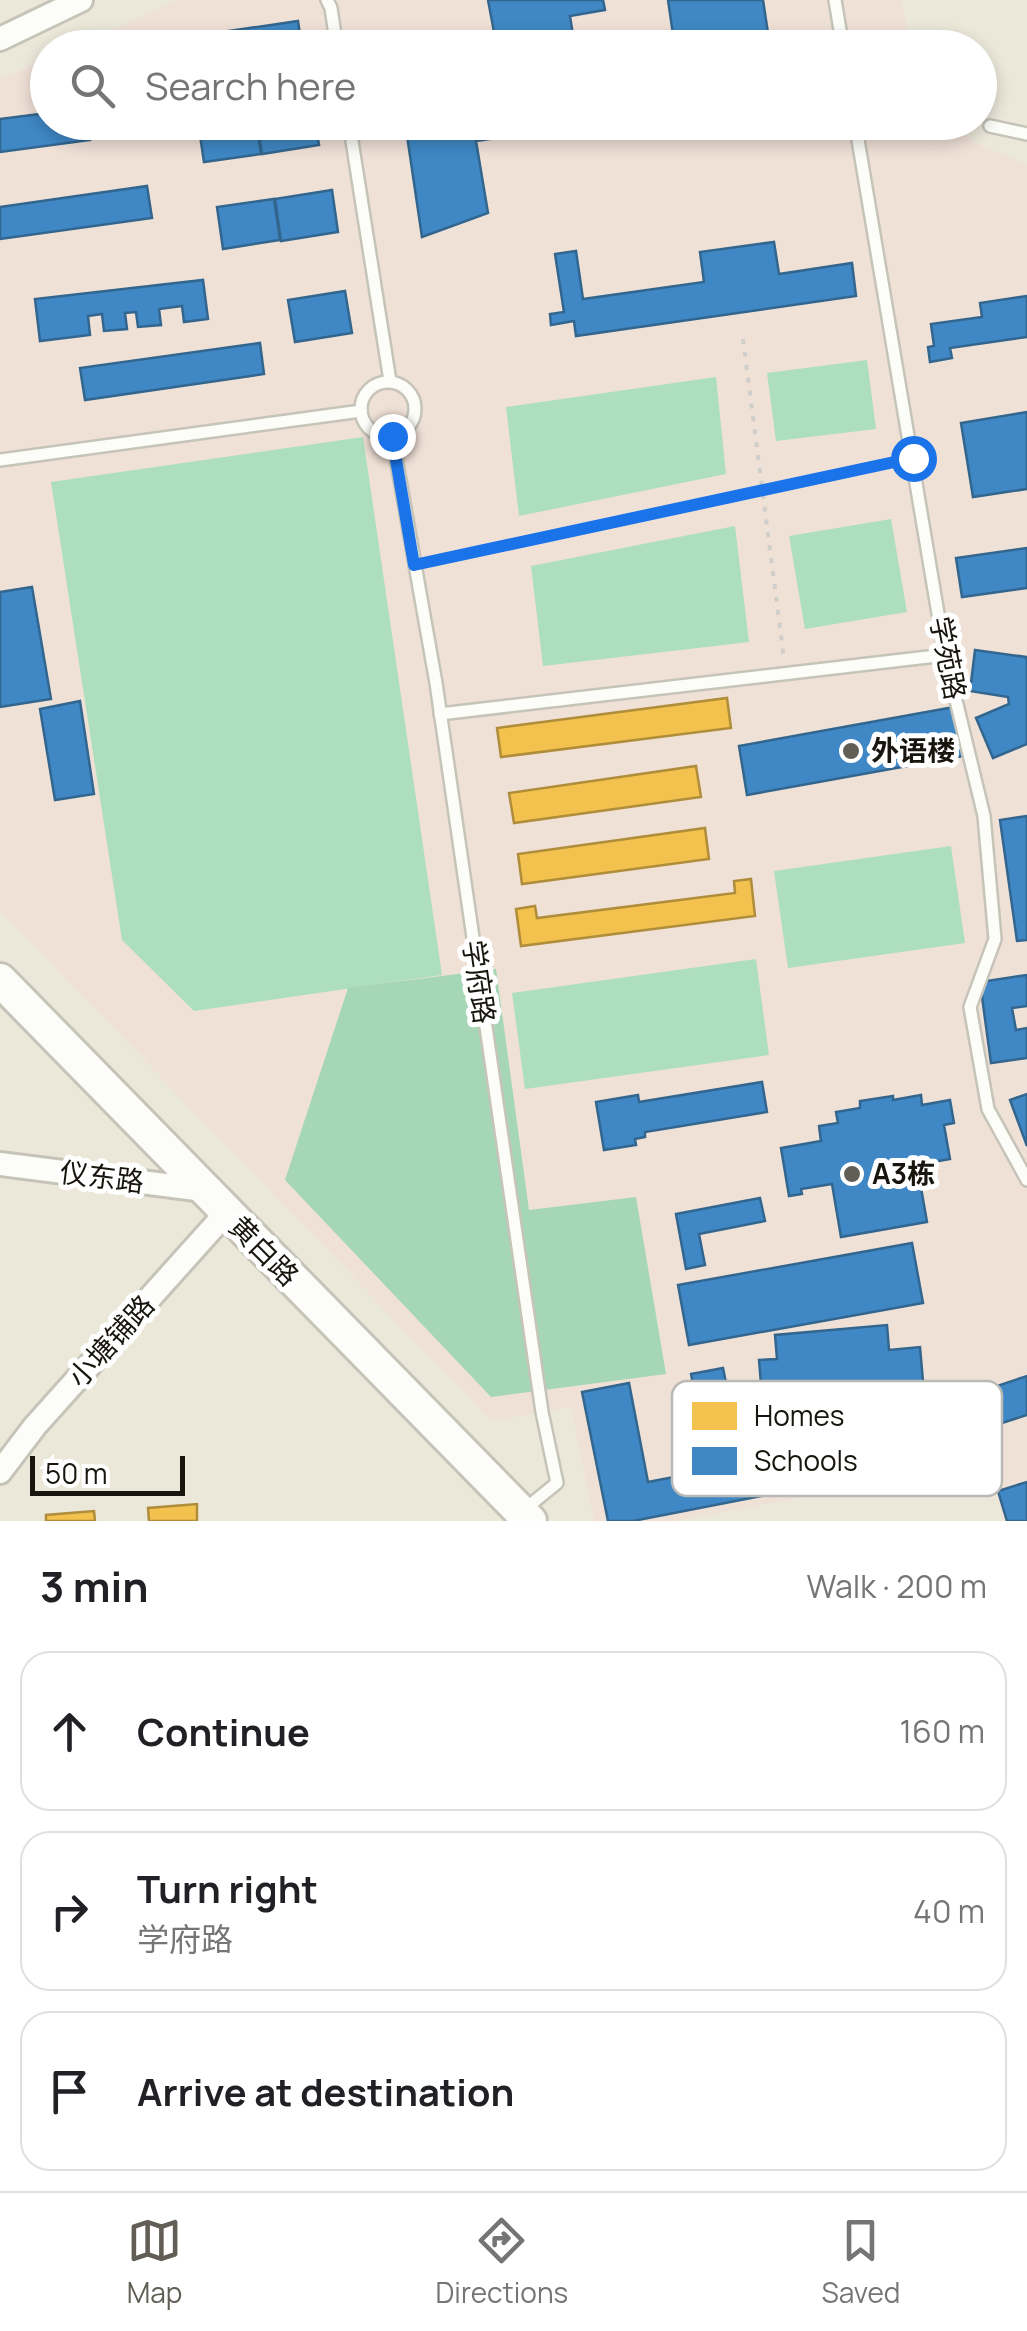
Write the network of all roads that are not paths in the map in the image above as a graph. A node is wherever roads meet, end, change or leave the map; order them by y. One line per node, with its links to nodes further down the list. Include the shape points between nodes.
1 (81, 0): 6 (street)
2 (327, 0): 4 (lane)
3 (834, 0): 5 (lane)
4 (335, 30)
5 (840, 30)
6 (0, 39)
7 (997, 128): 8 (lane)
8 (1027, 134)
9 (352, 140): 11 (lane)
10 (859, 140): 15 (lane, 学苑路)
11 (390, 382): 12 (lane, via 368,389); 13 (lane, via 402,385 415,405 410,424)
12 (360, 411): 13 (lane, via 368,427); 14 (lane)
13 (392, 436): 16 (lane, 学府路)
14 (0, 460)
15 (945, 655): 16 (lane); 19 (lane, 学苑路, via 984,816 995,939 970,1007 988,1109)
16 (440, 714): 22 (lane, 学府路, via 557,1483)
17 (0, 980): 20 (main road, 黄白路)
18 (0, 1164): 20 (street, 仪东路)
19 (1027, 1180)
20 (215, 1202): 21 (street, 小塘铺路); 22 (main road, 黄白路)
21 (0, 1472)
22 (526, 1517)

